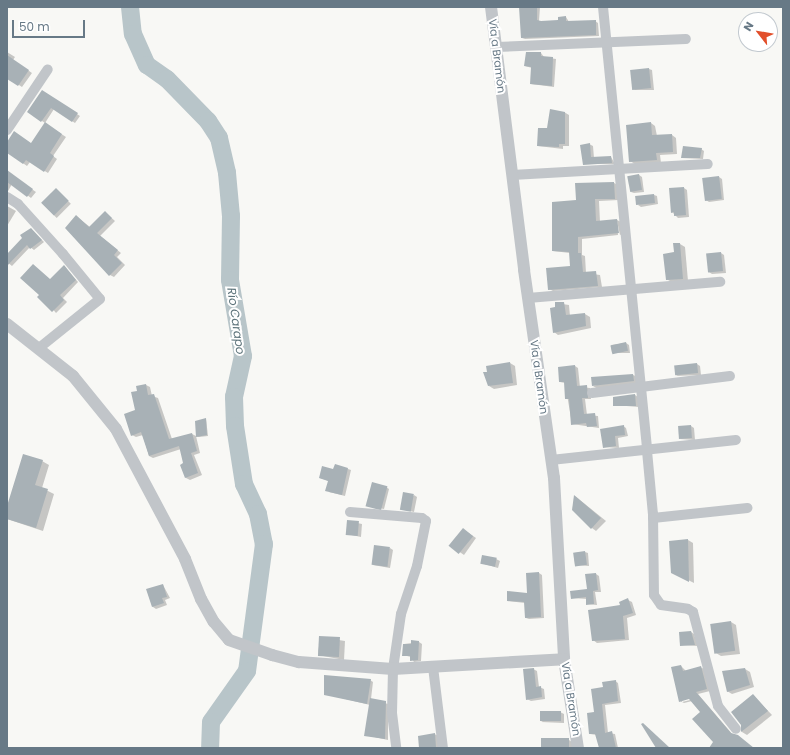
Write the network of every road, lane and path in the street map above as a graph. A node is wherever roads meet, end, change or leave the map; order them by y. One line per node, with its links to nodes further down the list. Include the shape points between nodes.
1 (491, 7): 5 (street, Vía a Bramón)
2 (603, 7): 4 (street)
3 (686, 39): 4 (street)
4 (606, 43): 5 (street); 9 (street)
5 (496, 47): 10 (street, Vía a Bramón)
6 (48, 69): 7 (street)
7 (7, 130)
8 (708, 164): 9 (street)
9 (619, 169): 10 (street); 13 (street)
10 (512, 175): 14 (street, Vía a Bramón)
11 (7, 197): 16 (street, via 18,204 100,299)
12 (720, 282): 13 (street)
13 (631, 289): 14 (street); 18 (street)
14 (528, 298): 22 (street, Vía a Bramón)
15 (7, 324): 16 (street)
16 (39, 348): 28 (street, via 73,376 116,429 185,559 201,599 228,640 272,656 299,662)
17 (730, 376): 18 (street)
18 (641, 387): 19 (street); 21 (street)
19 (592, 393)
20 (736, 440): 21 (street)
21 (647, 451): 22 (street); 25 (street)
22 (551, 460): 26 (street, Vía a Bramón)
23 (748, 508): 25 (street)
24 (350, 512): 28 (street, via 422,518 426,521 417,566 401,614)
25 (652, 518): 29 (street, via 655,599 661,604 693,612 718,706)
26 (564, 659): 27 (street); 32 (street, Vía a Bramón)
27 (433, 667): 28 (street); 31 (street)
28 (393, 669): 30 (street, via 392,713)
29 (736, 729)
30 (396, 748)
31 (443, 748)
32 (578, 748)

